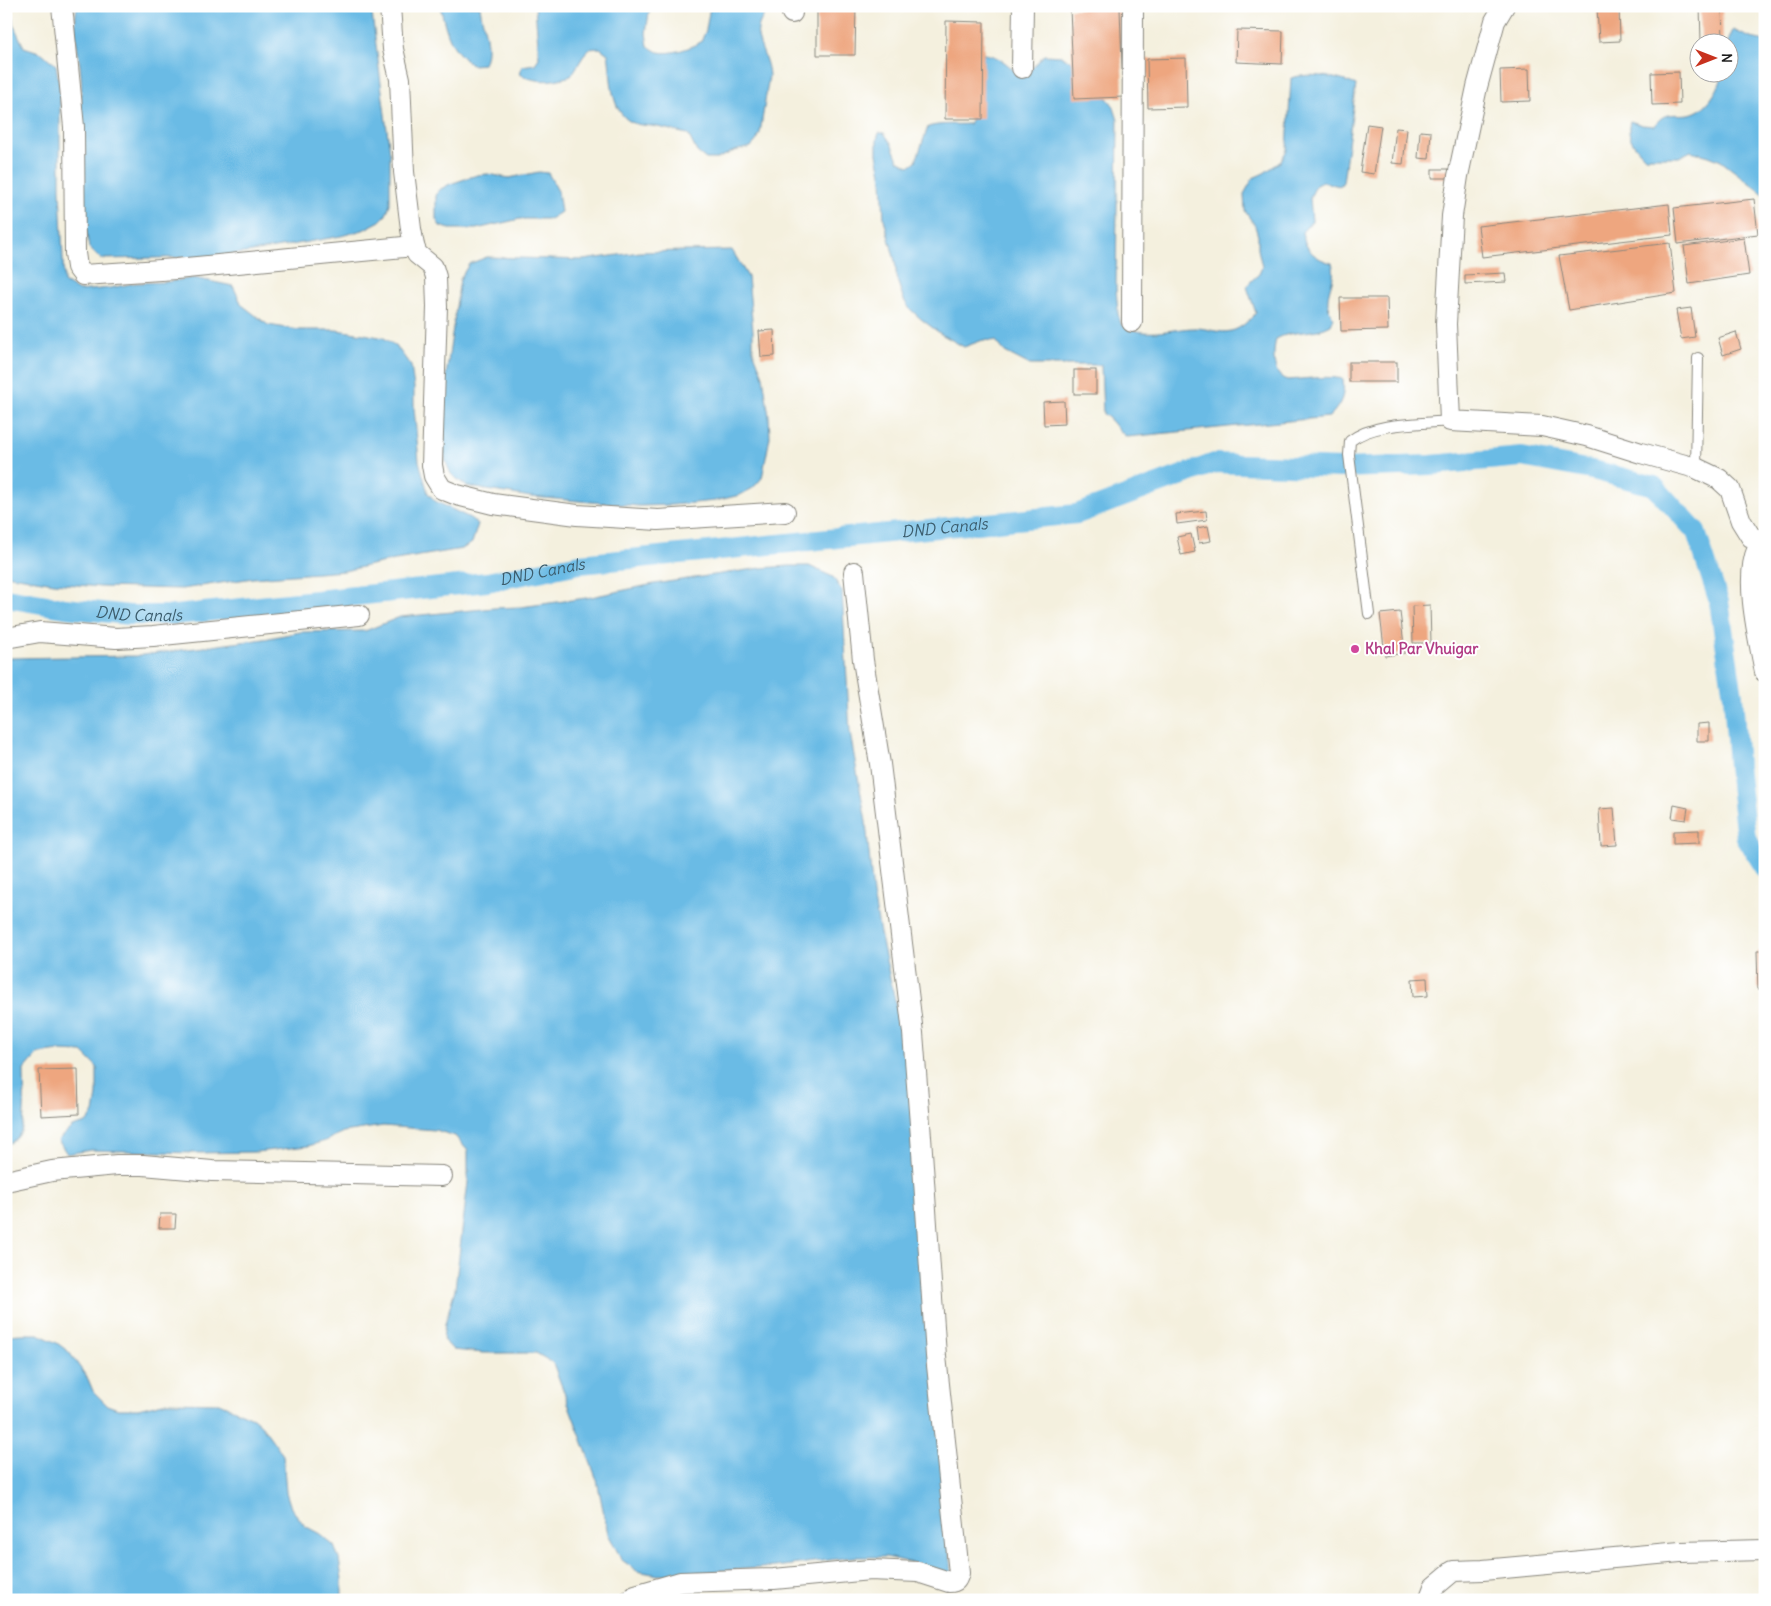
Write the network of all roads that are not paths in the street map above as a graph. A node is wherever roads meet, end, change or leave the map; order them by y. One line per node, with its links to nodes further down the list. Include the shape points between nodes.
1 (62, 6): 7 (street, via 74,127 75,253 77,267 83,275)
2 (390, 6): 7 (street, via 393,49 400,79 404,172)
3 (1023, 6): 6 (street)
4 (1133, 6): 8 (street)
5 (1504, 6): 10 (street, via 1496,21 1476,87 1452,216 1446,324)
6 (1022, 68)
7 (414, 246): 12 (street, via 417,254 434,267 436,277 432,465 442,489 493,504 577,515 658,520)
8 (1132, 322)
9 (1698, 358): 11 (lane)
10 (1450, 421): 11 (street, via 1542,426); 16 (lane, via 1385,427 1358,435 1350,441 1349,455)
11 (1696, 468): 13 (street, via 1730,489 1741,521 1752,537)
12 (785, 512)
13 (1765, 541): 18 (street, via 1758,548 1752,574)
14 (854, 572): 22 (street, via 913,1033 936,1356 959,1572 954,1582 918,1572 870,1570 774,1579 680,1582 635,1595)
15 (359, 614): 17 (street, via 153,636 116,638 40,632)
16 (1369, 614)
17 (6, 638)
18 (1765, 672)
19 (442, 1176): 20 (street, via 212,1171 117,1165 52,1171)
20 (6, 1182)
21 (1765, 1550): 23 (street, via 1680,1552 1454,1570 1434,1586)
22 (630, 1600)
23 (1429, 1600)

